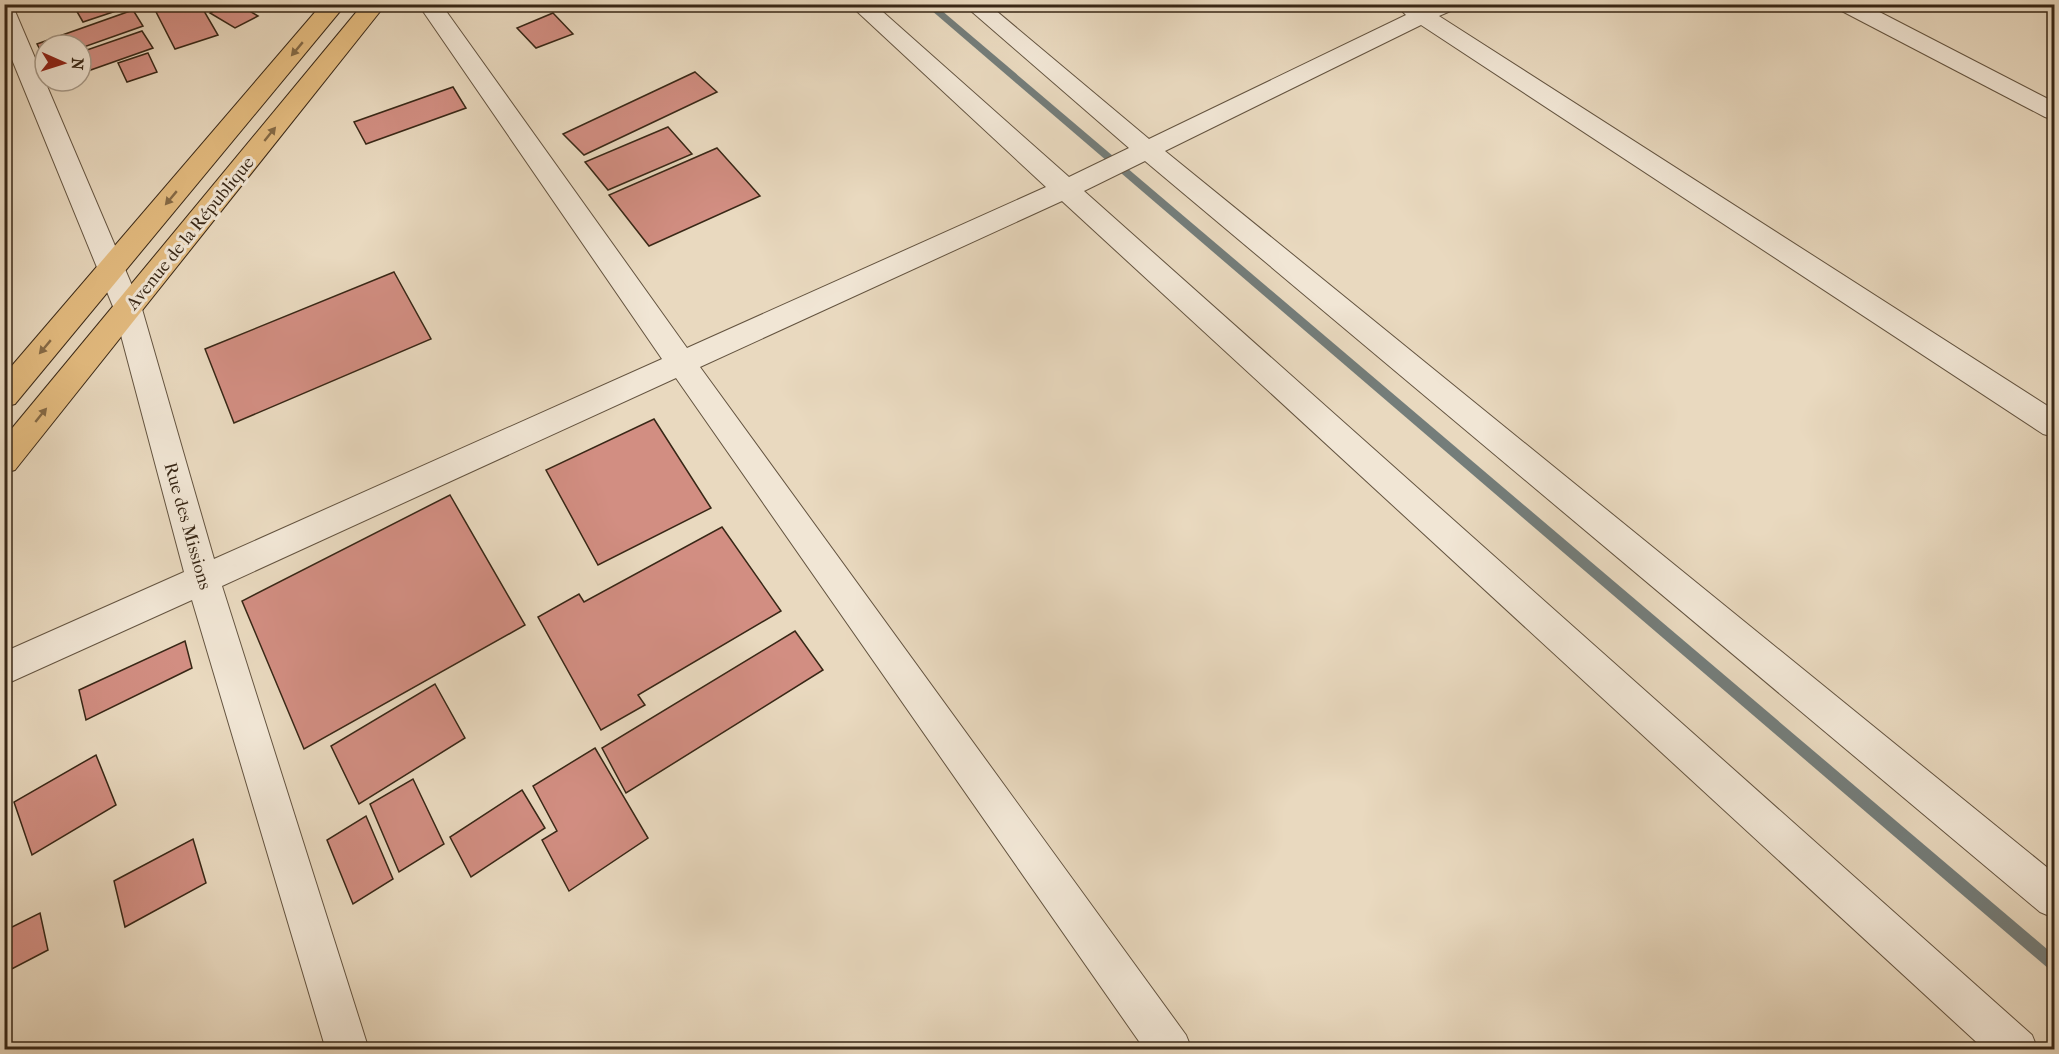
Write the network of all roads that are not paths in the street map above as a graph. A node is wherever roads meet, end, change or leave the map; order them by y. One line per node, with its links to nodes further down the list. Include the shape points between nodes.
1 (335, 4): 12 (main road, Avenue de la République, one-way to 12)
2 (375, 4): 13 (main road, Avenue de la République, one-way to 2)
3 (429, 4): 14 (street)
4 (860, 4): 11 (street)
5 (974, 4): 10 (street)
6 (1846, 4): 9 (street)
7 (1425, 8): 10 (street); 16 (street)
8 (4, 11): 12 (street, Rue des Missions)
9 (2055, 112)
10 (1141, 153): 11 (street); 20 (street)
11 (1072, 187): 14 (street); 23 (street)
12 (112, 268): 13 (street, Rue des Missions); 15 (main road, Avenue de la République, one-way to 15)
13 (128, 309): 17 (main road, Avenue de la République, one-way to 13); 18 (street, Rue des Missions)
14 (682, 364): 18 (street); 22 (street)
15 (4, 396)
16 (2055, 425)
17 (4, 460)
18 (203, 581): 19 (street); 21 (street, Rue des Missions)
19 (4, 669)
20 (2055, 898)
21 (348, 1050)
22 (1171, 1050)
23 (2017, 1050)

